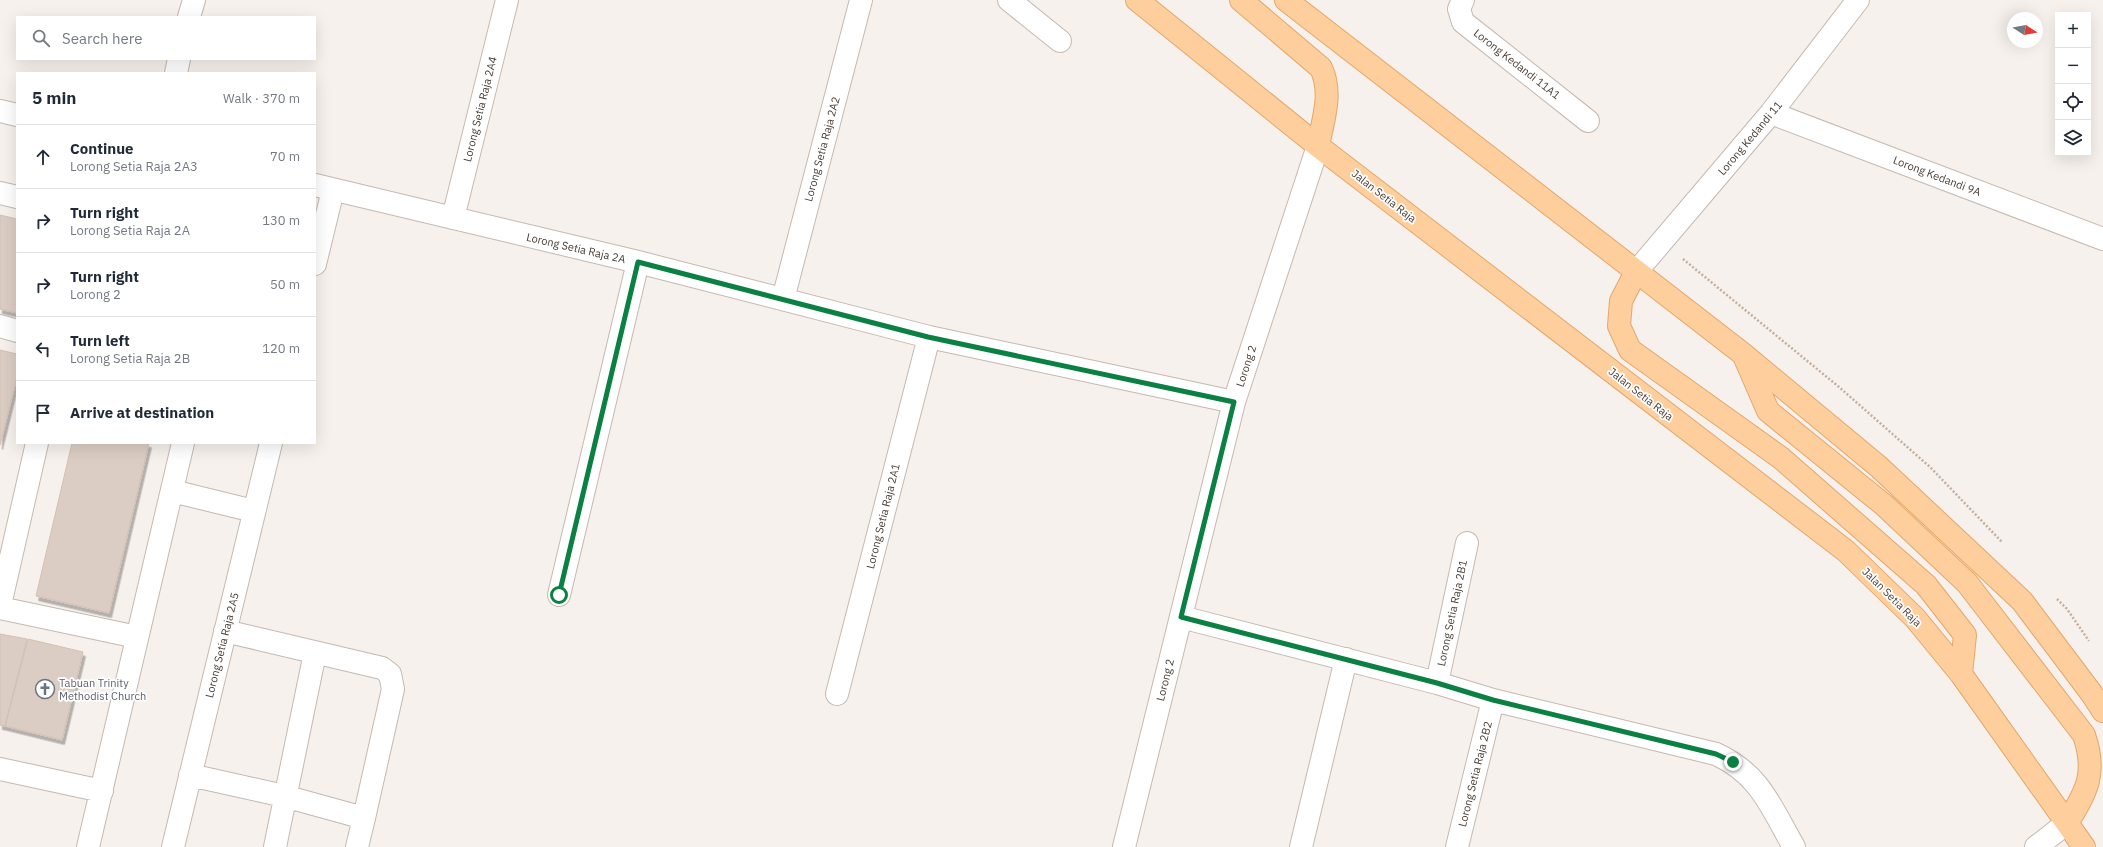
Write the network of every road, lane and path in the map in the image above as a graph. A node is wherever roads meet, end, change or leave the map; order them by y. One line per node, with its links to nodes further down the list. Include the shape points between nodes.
1 (194, 0): 10 (street)
2 (507, 0): 22 (street, Lorong Setia Raja 2A4)
3 (861, 0): 27 (street, Lorong Setia Raja 2A2)
4 (1009, 0): 11 (street)
5 (1137, 0): 18 (main road, Jalan Setia Raja)
6 (1240, 0): 18 (main road, via 1321,68 1327,80 1328,92)
7 (1286, 0): 26 (main road)
8 (1463, 0): 17 (street, Lorong Kedandi 11A1, via 1459,9 1463,22)
9 (1858, 0): 15 (street, Lorong Kedandi 11)
10 (190, 16)
11 (1060, 41)
12 (179, 60): 13 (street)
13 (176, 72)
14 (0, 111): 16 (street)
15 (1770, 113): 23 (street, Lorong Kedandi 9A); 26 (street, Lorong Kedandi 11)
16 (16, 115)
17 (1588, 121)
18 (1318, 146): 32 (street, Lorong 2); 47 (main road, Jalan Setia Raja, via 1846,551 1915,618)
19 (324, 188): 22 (street, Lorong Setia Raja 2A); 24 (street)
20 (0, 193): 21 (street)
21 (16, 197)
22 (453, 218): 25 (street, Lorong Setia Raja 2A)
23 (2103, 239)
24 (316, 256)
25 (638, 262): 27 (street, Lorong Setia Raja 2A); 39 (street)
26 (1636, 272): 31 (main road); 47 (main road, via 1621,301 1619,326 1630,350 1781,458 1926,585 1965,635)
27 (783, 298): 30 (street, Lorong Setia Raja 2A)
28 (0, 326): 29 (street)
29 (16, 331)
30 (928, 337): 32 (street, Lorong Setia Raja 2A); 49 (street, Lorong Setia Raja 2A1)
31 (1743, 354): 50 (main road, via 1879,467 2022,601); 57 (main road, via 1768,411 1884,505 1968,583 2084,736 2090,755 2089,773 2084,795)
32 (1234, 402): 42 (street, Lorong 2)
33 (37, 444): 40 (street)
34 (183, 444): 36 (street)
35 (270, 444): 37 (street, Lorong Setia Raja 2A5)
36 (172, 491): 37 (street); 44 (street)
37 (254, 511): 43 (street, Lorong Setia Raja 2A5)
38 (1467, 543): 48 (street, Lorong Setia Raja 2B1)
39 (559, 595)
40 (0, 605)
41 (0, 608): 44 (street)
42 (1181, 617): 46 (street); 62 (street, Lorong 2)
43 (225, 631): 45 (street); 53 (street, Lorong Setia Raja 2A5)
44 (137, 637): 54 (street)
45 (315, 653): 55 (street); 56 (street, via 382,668 390,674 393,689)
46 (1346, 659): 48 (street); 63 (street)
47 (1961, 674): 57 (main road, Jalan Setia Raja)
48 (1437, 683): 51 (street)
49 (837, 694)
50 (2099, 697)
51 (1493, 700): 64 (street, Lorong Setia Raja 2B2); 65 (street, via 1716,754 1733,762 1759,786)
52 (0, 769): 54 (street)
53 (190, 775): 55 (street); 59 (street, Lorong Setia Raja 2A5)
54 (102, 791): 58 (street)
55 (284, 796): 56 (street); 60 (street)
56 (364, 818): 61 (street)
57 (2067, 822): 66 (street); 67 (main road, Jalan Setia Raja)
58 (88, 847)
59 (173, 847)
60 (274, 847)
61 (358, 847)
62 (1124, 847)
63 (1301, 847)
64 (1457, 847)
65 (1794, 847)
66 (2036, 847)
67 (2084, 847)

